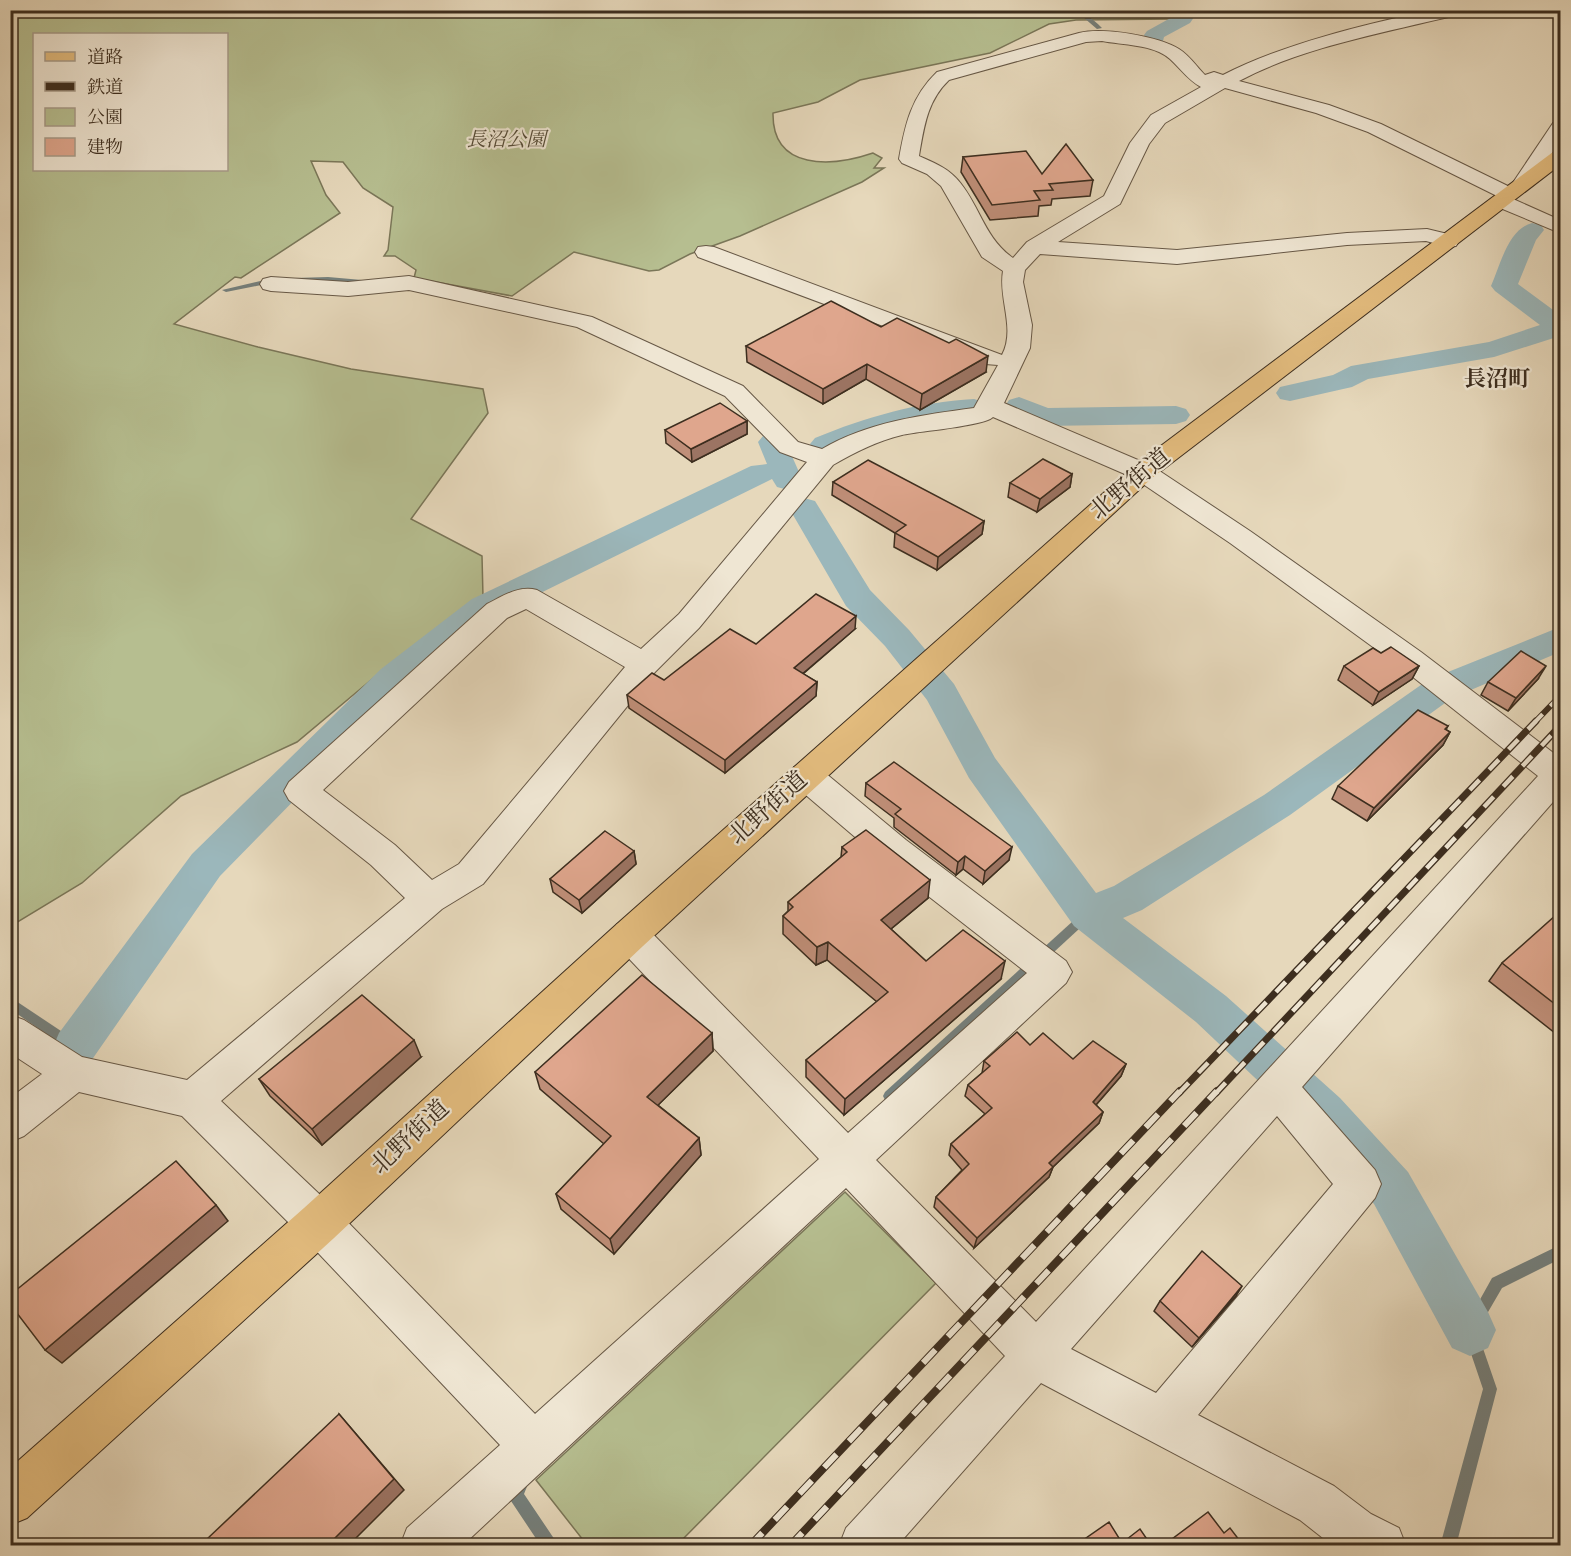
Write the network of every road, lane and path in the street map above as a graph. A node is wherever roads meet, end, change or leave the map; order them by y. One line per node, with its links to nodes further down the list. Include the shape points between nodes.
1 (1458, 10): 3 (street, via 1392,24 1271,60)
2 (1175, 31): 3 (street, via 1165,41 1189,52)
3 (1219, 85): 6 (street, via 1304,103 1358,121); 9 (street, via 1158,119 1140,143 1113,200); 11 (street, via 1200,80 1174,53 1156,45 1102,36 1085,37 943,76 933,84 919,104 909,159 949,182 990,252)
4 (1560, 128): 6 (street)
5 (1560, 156): 6 (main road, 北野街道)
6 (1510, 193): 7 (street); 8 (main road, 北野街道)
7 (1560, 227)
8 (1448, 241): 9 (street, via 1427,235 1347,239 1177,257); 16 (main road, 北野街道)
9 (1035, 247): 11 (street)
10 (706, 252): 13 (street)
11 (1014, 269): 13 (street, via 1012,282 1020,325 1018,348)
12 (271, 284): 15 (street, via 348,289 409,283 584,322 734,391 789,447)
13 (1009, 365): 14 (street)
14 (990, 406): 15 (street, via 982,415 882,431); 16 (street)
15 (824, 459): 17 (street, via 689,621)
16 (1143, 472): 18 (street, via 1419,665); 19 (main road, 北野街道)
17 (644, 664): 20 (street, via 471,874); 20 (street, via 527,597 497,610 301,790)
18 (1560, 774): 24 (street)
19 (806, 776): 21 (main road, 北野街道); 27 (street, via 894,850 1053,972)
20 (429, 898): 25 (street)
21 (630, 935): 27 (street); 28 (main road, 北野街道)
22 (10, 1032): 23 (street)
23 (73, 1073): 25 (street); 26 (street)
24 (1277, 1088): 29 (street); 30 (street, via 1360,1184)
25 (193, 1100): 28 (street)
26 (10, 1123)
27 (847, 1160): 29 (street); 31 (street)
28 (319, 1223): 31 (street); 32 (main road, 北野街道)
29 (1037, 1356): 30 (street); 35 (street)
30 (1162, 1421): 33 (street, via 1317,1503)
31 (534, 1446): 34 (street)
32 (10, 1501)
33 (1357, 1541)
34 (425, 1545)
35 (864, 1545)

